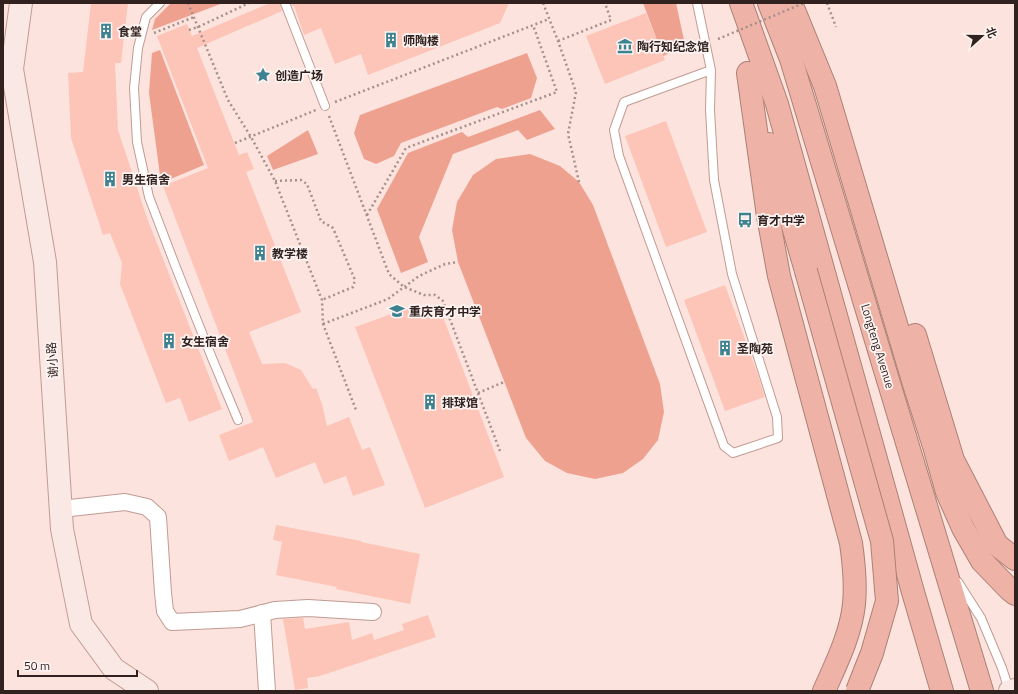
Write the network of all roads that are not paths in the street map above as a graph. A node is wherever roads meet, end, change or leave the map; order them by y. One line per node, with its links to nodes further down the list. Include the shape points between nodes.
1 (21, 3): 15 (street, 谢小路, via 12,68 45,262)
2 (160, 3): 14 (lane, via 146,18 138,48 134,88 137,142 149,197)
3 (285, 3): 13 (lane)
4 (697, 3): 11 (lane)
5 (737, 3): 12 (highway)
6 (741, 3): 26 (highway, via 777,104)
7 (769, 3): 10 (highway, Longteng Avenue)
8 (787, 3): 10 (highway)
9 (792, 3): 17 (highway, via 849,117 953,460 997,545); 18 (highway, via 825,86 947,492 963,528 982,561)
10 (791, 59): 16 (highway, Longteng Avenue)
11 (711, 70): 11 (lane, via 710,110 714,180 732,274 777,417 778,438 733,453 724,446 619,156 614,130 624,102)
12 (748, 73): 24 (highway, via 779,276 851,543 855,572 854,605 849,627); 25 (highway, bridge, via 882,541 887,601 872,653)
13 (325, 106)
14 (238, 420)
15 (61, 508): 20 (street, via 125,502 146,507 158,517 165,611 172,622 240,619); 22 (street, 谢小路, via 62,529 81,624 114,669)
16 (942, 558): 27 (highway, Longteng Avenue); 28 (lane, via 981,618)
17 (1015, 559)
18 (1015, 594)
19 (374, 612): 20 (street, via 308,608)
20 (262, 613): 23 (street)
21 (1015, 690): 28 (street)
22 (147, 691)
23 (267, 691)
24 (824, 691)
25 (857, 691)
26 (942, 691)
27 (982, 691)
28 (1010, 691)

